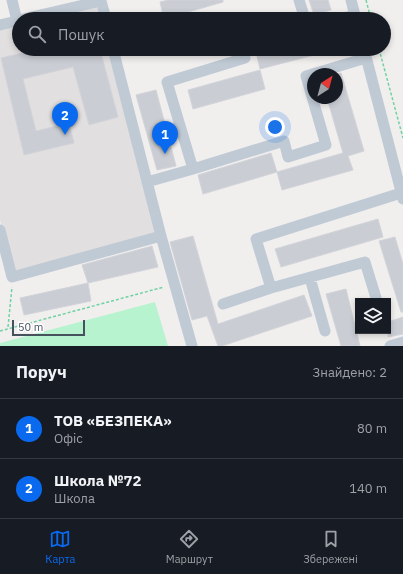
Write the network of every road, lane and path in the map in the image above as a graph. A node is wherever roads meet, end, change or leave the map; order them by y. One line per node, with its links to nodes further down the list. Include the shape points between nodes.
1 (12, 0): 6 (street)
2 (102, 0): 7 (street); 8 (street)
3 (299, 0): 9 (street)
4 (351, 0): 10 (street)
5 (366, 0): 11 (path)
6 (17, 12)
7 (53, 12)
8 (105, 12)
9 (303, 12)
10 (354, 12)
11 (369, 12)
12 (12, 22): 13 (street)
13 (0, 25)
14 (116, 56): 21 (street)
15 (245, 56): 20 (street, via 245,58 167,82)
16 (360, 56): 20 (street, via 306,76 326,144 288,157 284,141)
17 (366, 56): 22 (street)
18 (381, 56): 19 (path)
19 (403, 138)
20 (193, 169): 21 (street)
21 (147, 182): 24 (street)
22 (402, 196): 28 (street, via 256,239)
23 (0, 230): 25 (street)
24 (161, 236): 25 (street); 27 (street)
25 (12, 277): 31 (path)
26 (310, 278): 28 (street); 29 (street, via 365,262); 33 (street)
27 (174, 284): 31 (path); 35 (street)
28 (271, 288): 30 (street)
29 (376, 298)
30 (223, 304)
31 (8, 328): 32 (path)
32 (0, 330)
33 (325, 331)
34 (403, 342): 36 (street)
35 (192, 346)
36 (390, 346)

